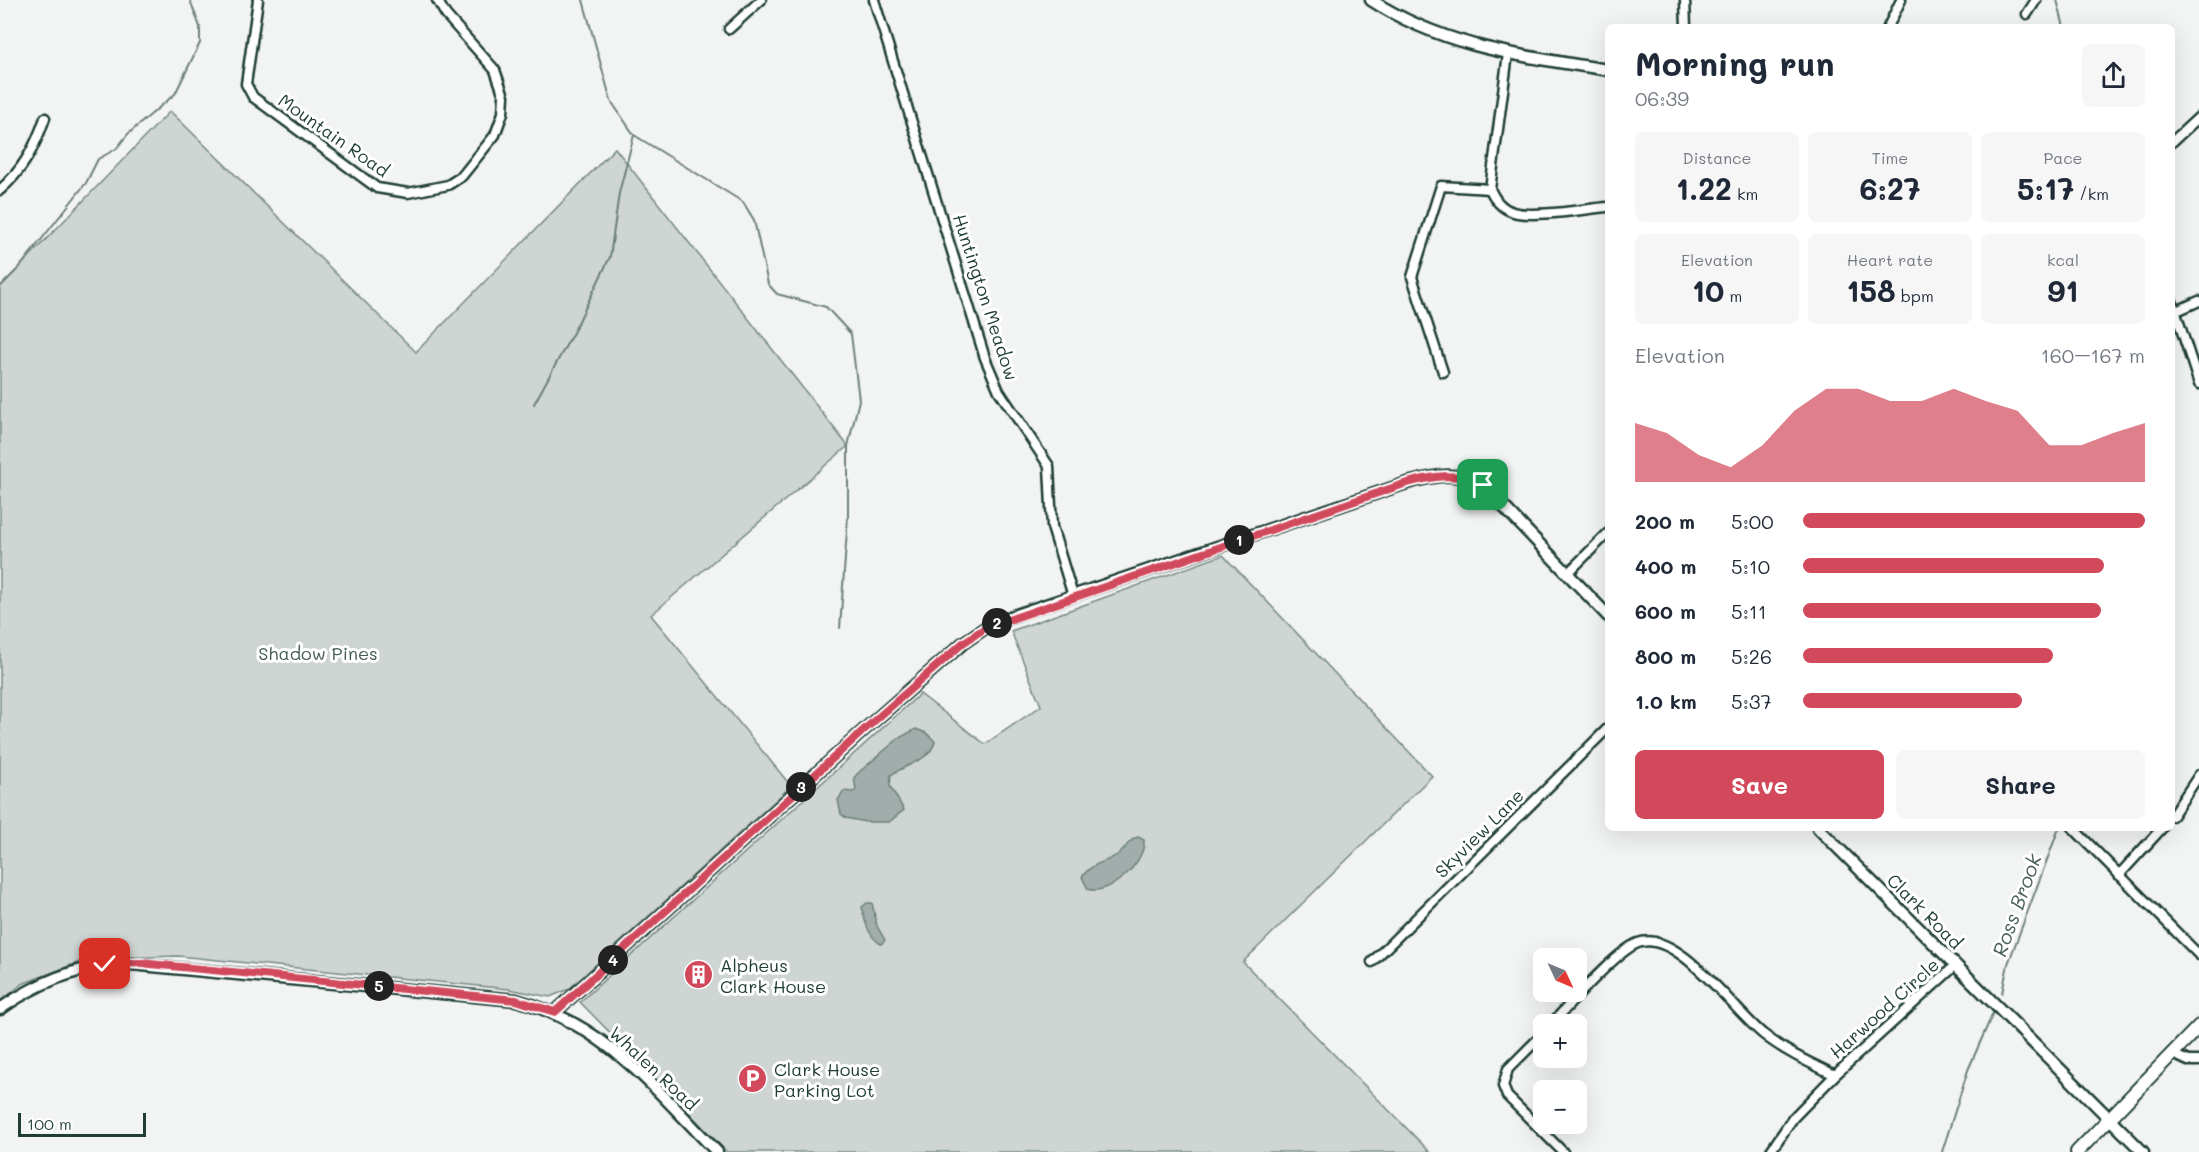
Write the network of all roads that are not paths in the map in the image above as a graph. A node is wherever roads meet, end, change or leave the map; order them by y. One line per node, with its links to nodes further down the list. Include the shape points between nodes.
1 (258, 0): 2 (street, Mountain Road, via 246,84 253,97 377,188 408,194 442,187 462,176 495,135 503,113 504,96 495,70)
2 (437, 0)
3 (760, 0): 12 (street)
4 (874, 0): 28 (street, Huntington Meadow, via 991,373 1049,466 1053,533)
5 (1371, 0): 13 (street, via 1440,36)
6 (1685, 0): 10 (street)
7 (1901, 0): 11 (street)
8 (2036, 0): 9 (street)
9 (2027, 14)
10 (1686, 24)
11 (1889, 24)
12 (729, 29)
13 (1508, 54): 14 (street); 18 (street)
14 (1605, 70)
15 (2199, 117): 17 (street)
16 (45, 118): 19 (street, via 33,150)
17 (2175, 139)
18 (1490, 189): 20 (street, via 1500,204 1513,212); 24 (street, via 1441,186 1413,271 1418,302)
19 (0, 190)
20 (1605, 207)
21 (2199, 301): 22 (street)
22 (2175, 312)
23 (2175, 315): 25 (street)
24 (1443, 372)
25 (2199, 384)
26 (1605, 536): 27 (street)
27 (1567, 574): 28 (street, via 1483,485 1450,475 1404,484); 29 (street)
28 (1073, 596): 41 (street, via 998,622 963,643)
29 (1605, 613)
30 (1605, 731): 38 (street, Skyview Lane)
31 (2199, 775): 32 (street)
32 (2175, 811)
33 (1821, 831): 39 (street, Clark Road)
34 (2076, 831): 36 (street)
35 (2159, 831): 36 (street)
36 (2119, 875): 37 (street)
37 (2199, 955)
38 (1372, 962)
39 (1956, 965): 47 (street, Harwood Circle); 48 (street, Clark Road)
40 (0, 1009): 41 (street, Whalen Road, via 47,981 85,968 120,963 516,1000)
41 (555, 1012): 49 (street, Whalen Road, via 606,1042)
42 (1561, 1014): 47 (street, Harwood Circle, via 1625,950 1641,942 1659,941 1682,954 1764,1035)
43 (2199, 1026): 45 (main road)
44 (1533, 1044): 50 (street, via 1508,1068 1503,1086 1508,1096)
45 (2174, 1054): 46 (street); 48 (main road)
46 (2199, 1061)
47 (1834, 1075): 51 (street, Harwood Circle, via 1793,1118)
48 (2111, 1119): 52 (main road); 53 (street, Clark Road)
49 (717, 1152)
50 (1563, 1152)
51 (1770, 1152)
52 (2077, 1152)
53 (2144, 1152)

